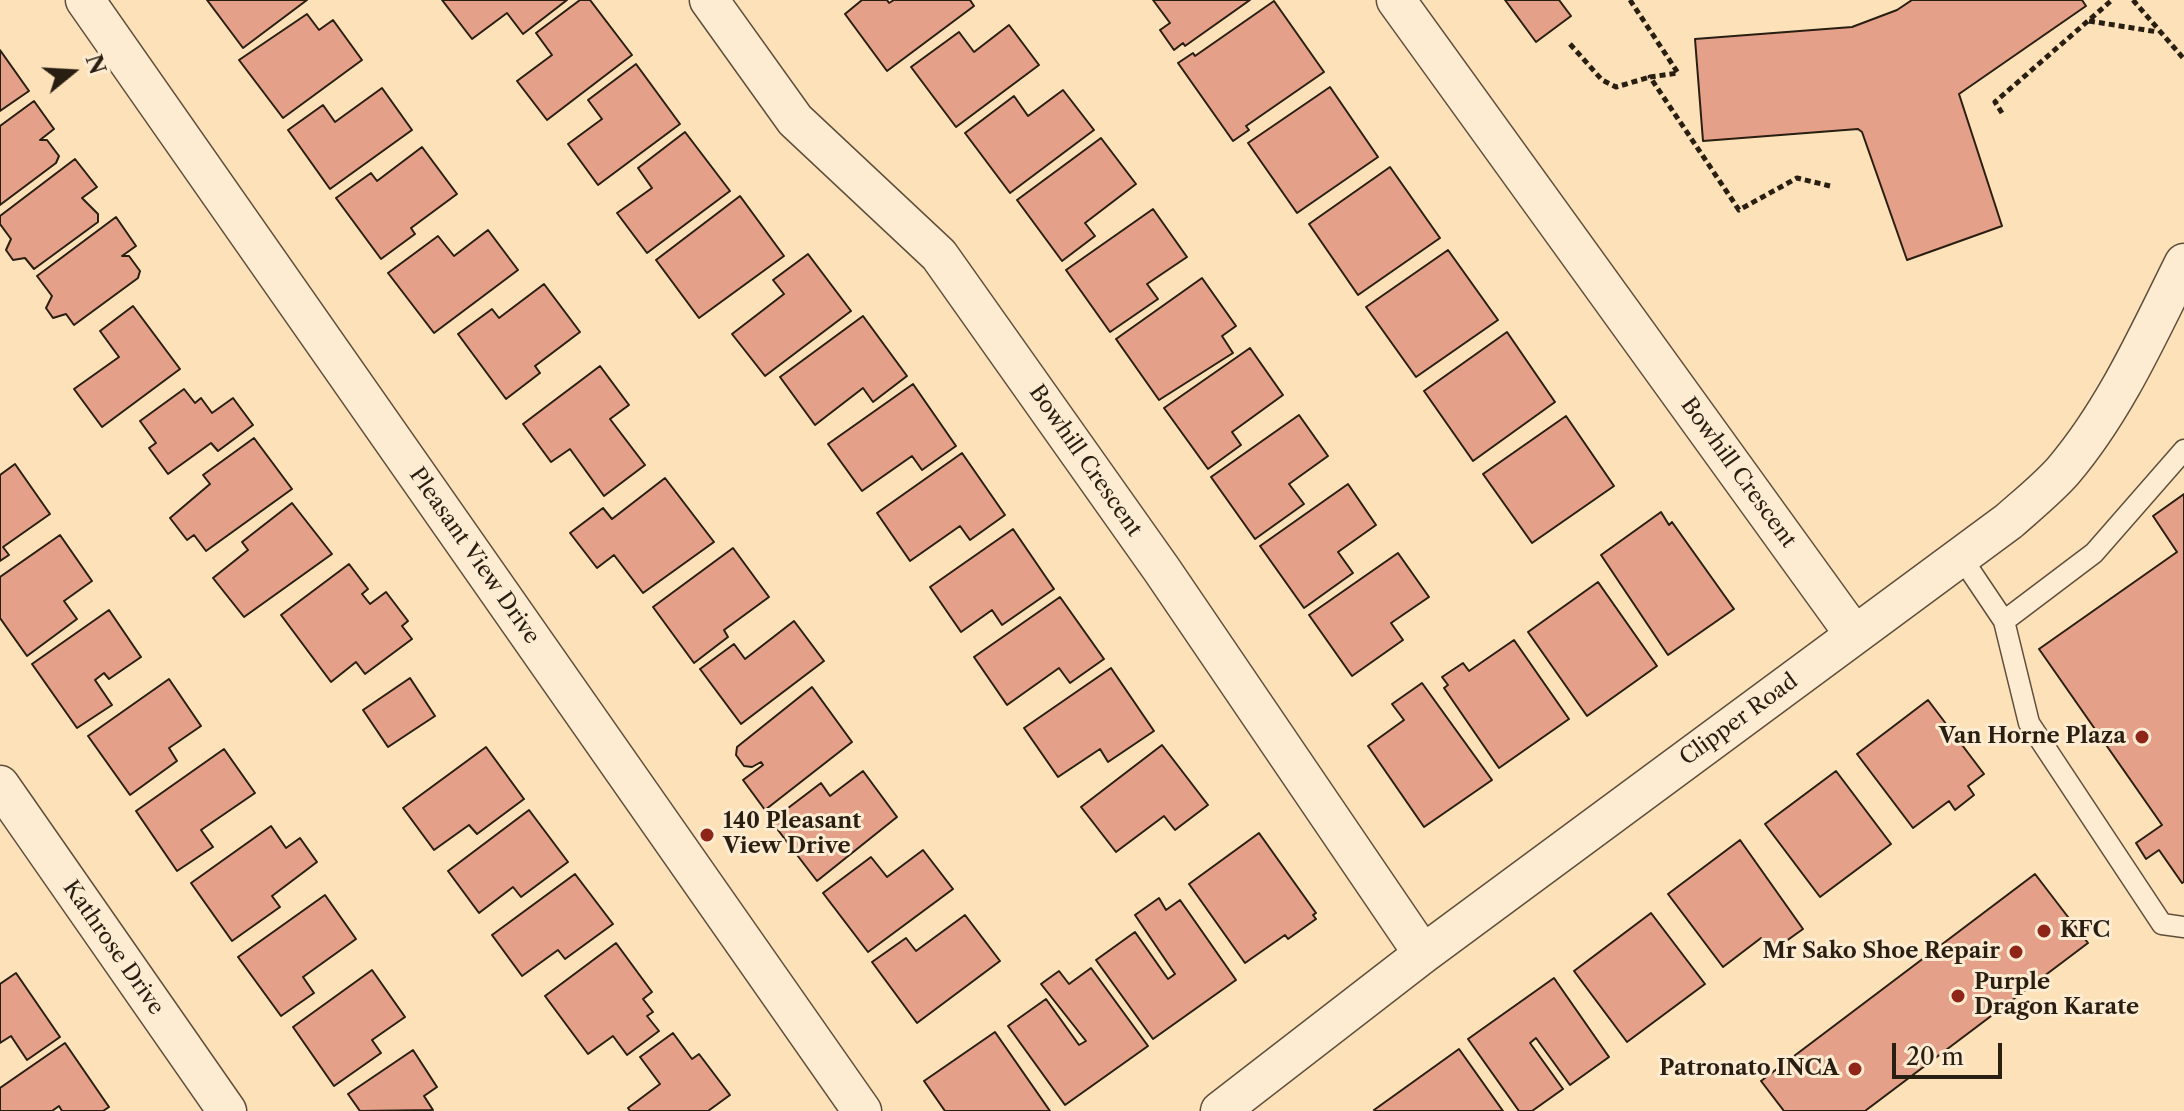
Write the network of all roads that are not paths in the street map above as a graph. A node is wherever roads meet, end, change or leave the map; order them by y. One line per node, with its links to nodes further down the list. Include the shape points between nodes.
1 (85, 0): 13 (street, Pleasant View Drive)
2 (709, 0): 11 (street, Bowhill Crescent, via 795,120 939,255 1162,570)
3 (1396, 0): 8 (street, Bowhill Crescent)
4 (2184, 263): 6 (street, Clipper Road, via 2138,355 2063,471)
5 (2184, 450): 7 (lane, via 2094,553)
6 (1961, 557): 7 (lane); 8 (street, Clipper Road)
7 (2004, 621): 10 (lane, via 2029,723 2162,924)
8 (1854, 634): 11 (street, Clipper Road)
9 (0, 785): 12 (street, Kathrose Drive)
10 (2184, 927)
11 (1423, 954): 14 (street, Clipper Road)
12 (227, 1111)
13 (862, 1111)
14 (1220, 1111)

